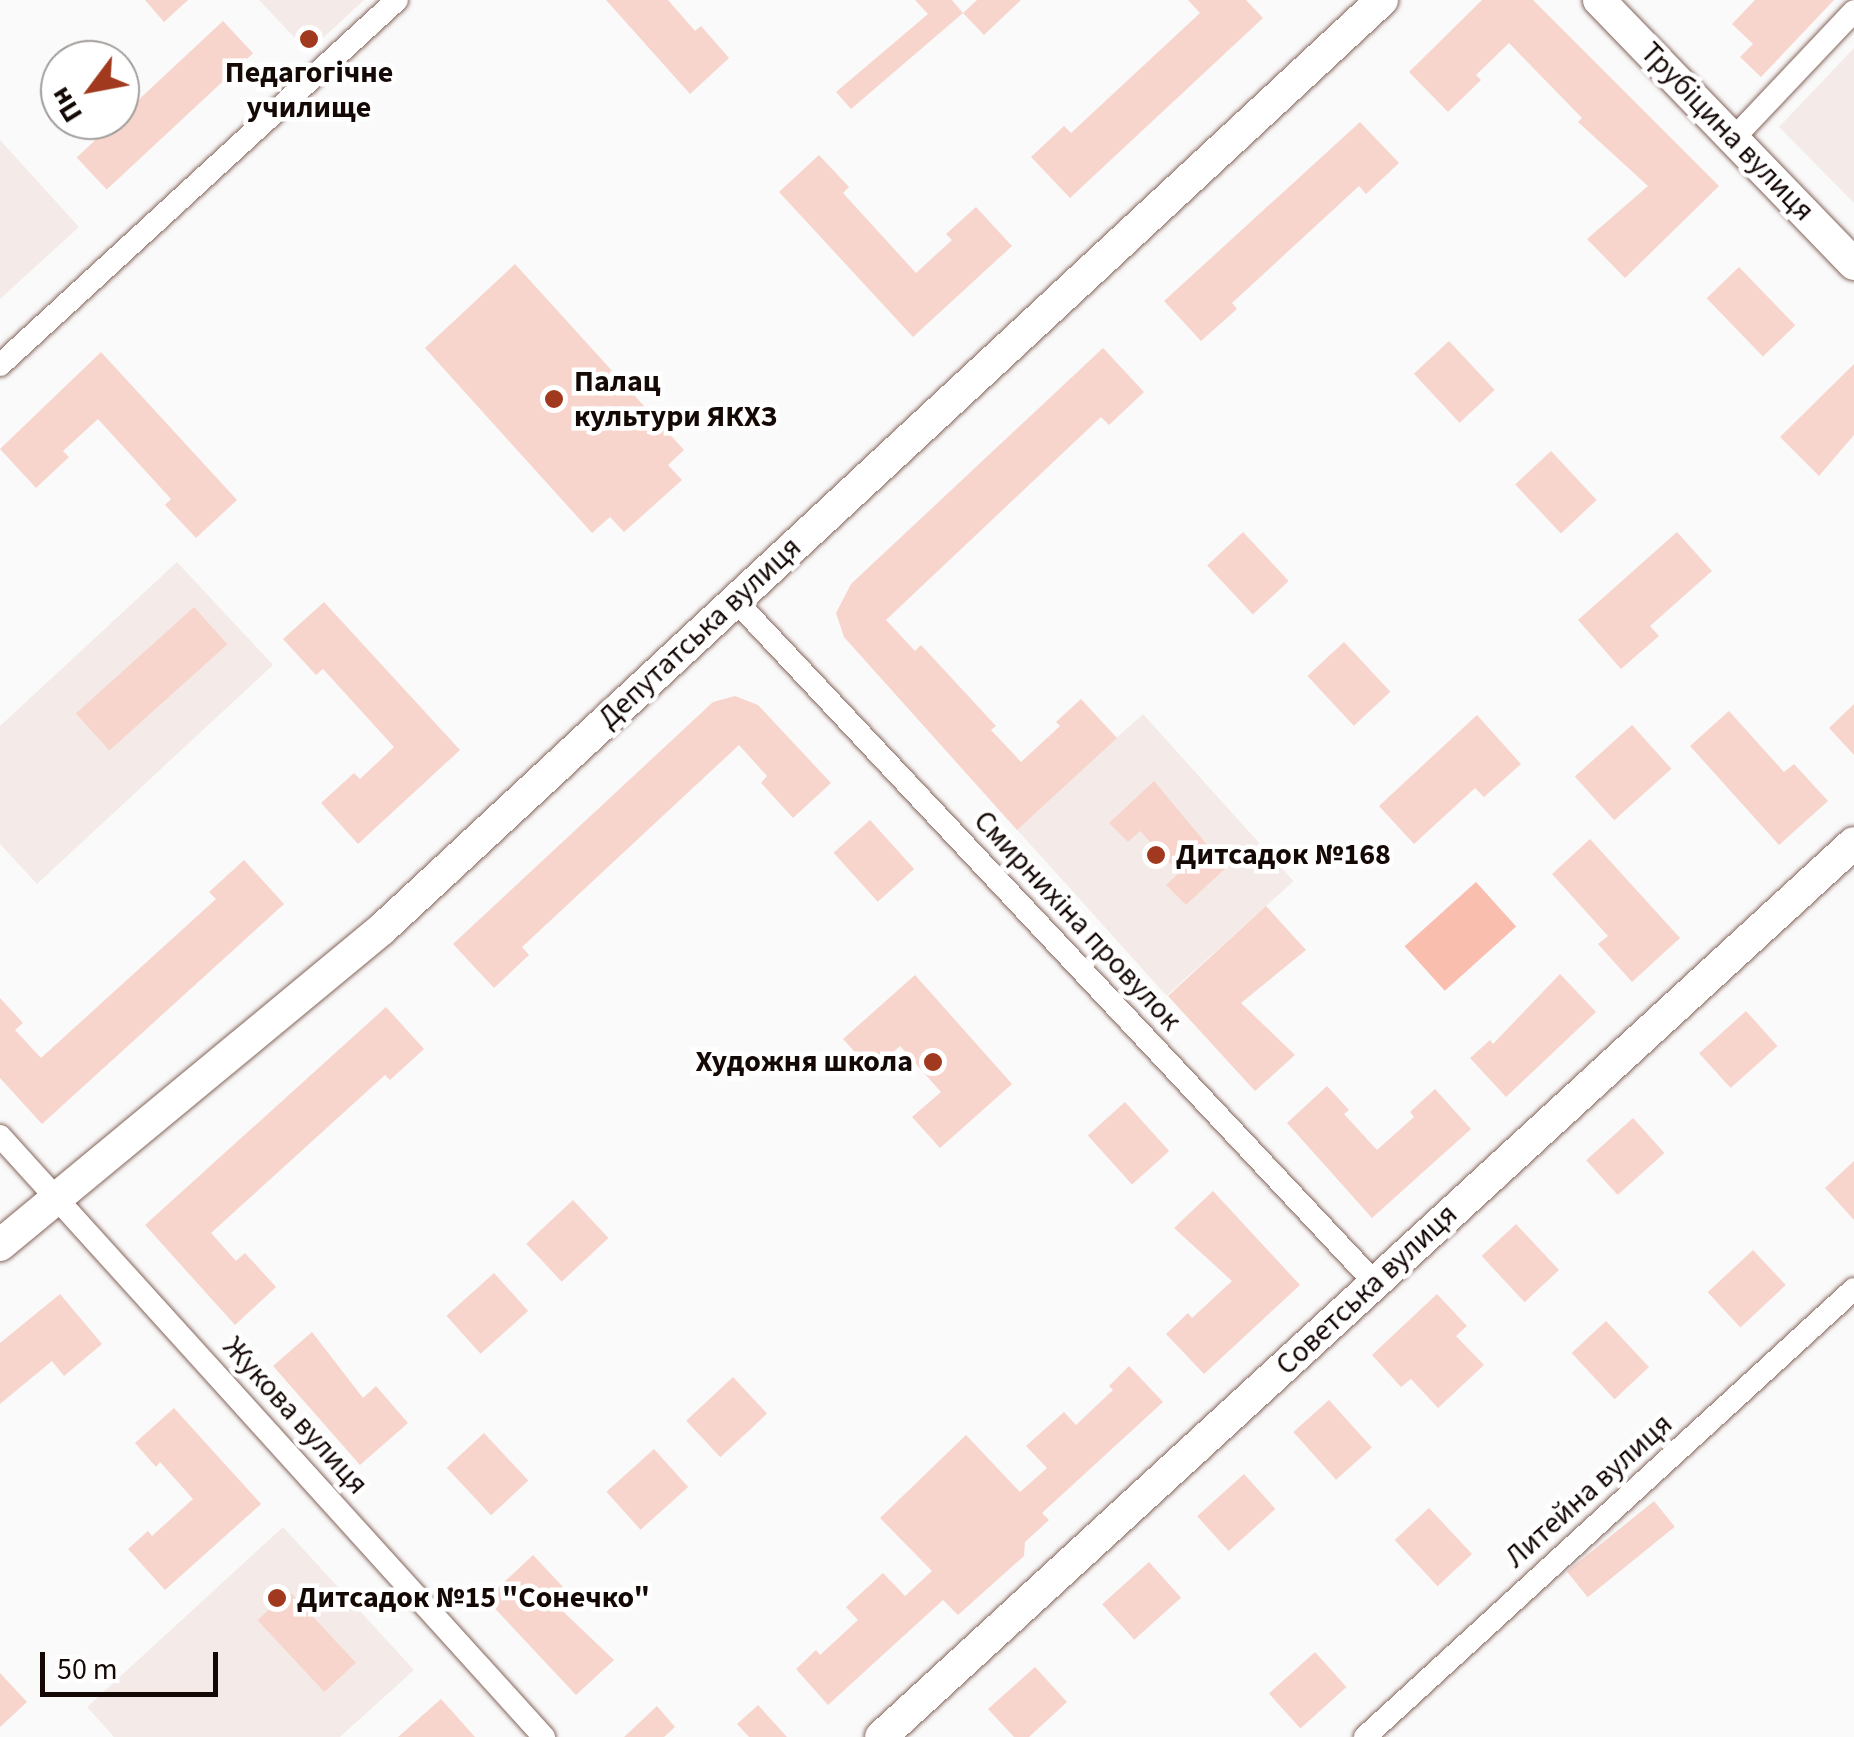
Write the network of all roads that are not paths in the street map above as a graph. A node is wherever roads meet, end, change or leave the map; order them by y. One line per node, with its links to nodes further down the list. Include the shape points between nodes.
1 (397, 0): 7 (street)
2 (1382, 0): 8 (street, Депутатська вулиця)
3 (1599, 0): 5 (street, Трубіцина вулиця)
4 (1854, 11): 5 (street)
5 (1734, 139): 6 (street, Трубіцина вулиця)
6 (1854, 264)
7 (0, 366)
8 (736, 600): 11 (street, Депутатська вулиця, via 382,929); 13 (street, Смирнихіна провулок)
9 (1854, 843): 13 (street, Советська вулиця)
10 (0, 1136): 11 (street, Жукова вулиця)
11 (60, 1198): 12 (street, Депутатська вулиця); 15 (street, Жукова вулиця)
12 (0, 1245)
13 (1375, 1283): 16 (street, Советська вулиця)
14 (1854, 1290): 17 (street, Литейна вулиця)
15 (544, 1737)
16 (880, 1737)
17 (1365, 1737)

